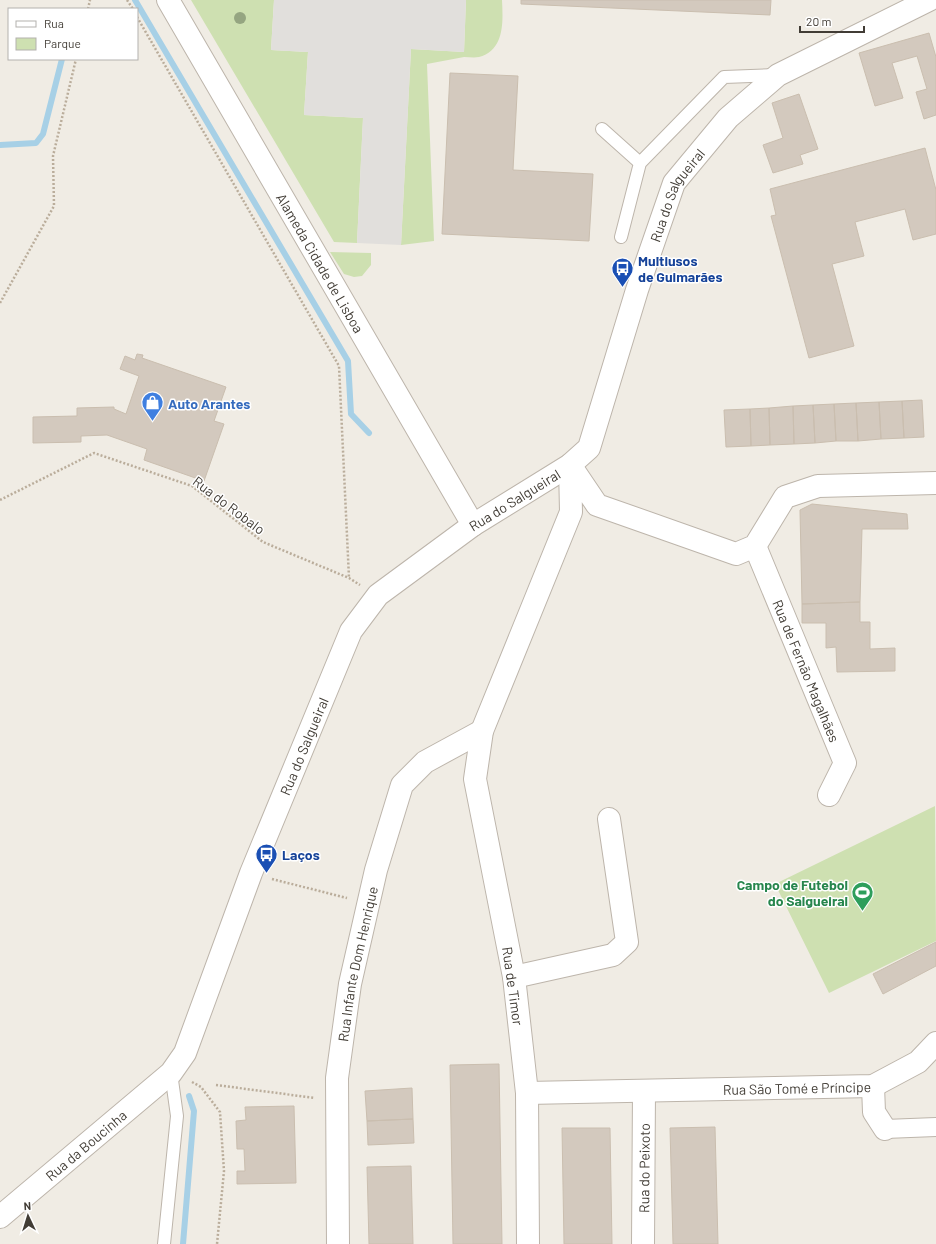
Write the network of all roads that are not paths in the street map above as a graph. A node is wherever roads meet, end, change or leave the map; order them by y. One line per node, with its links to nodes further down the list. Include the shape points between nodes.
1 (168, 0): 11 (street, Alameda Cidade de Lisboa)
2 (930, 0): 3 (street, Rua do Salgueiral); 4 (street)
3 (903, 7): 5 (street, Rua do Salgueiral)
4 (936, 15)
5 (778, 75): 7 (lane, via 724,77); 9 (street, Rua do Salgueiral, via 728,118 674,183 635,297 589,448)
6 (602, 129): 7 (lane)
7 (640, 163): 8 (lane)
8 (621, 237)
9 (570, 465): 11 (street, Rua do Salgueiral); 12 (street, via 597,505 736,554); 13 (street, Rua de Timor, via 571,512)
10 (936, 483): 12 (street, via 818,486 785,497)
11 (473, 526): 18 (street, Rua do Salgueiral, via 378,595 351,631 251,873 185,1053)
12 (755, 546): 14 (street, Rua de Fernão Magalhães, via 845,763)
13 (482, 731): 16 (street, Rua de Timor, via 475,779); 26 (street, Rua Infante Dom Henrique, via 425,762 402,785 376,870 350,984 337,1078)
14 (829, 795)
15 (610, 819): 16 (street, via 627,942 613,955)
16 (514, 977): 21 (street, Rua de Timor)
17 (936, 1043): 19 (street, Rua São Tomé e Príncipe, via 918,1062)
18 (171, 1073): 24 (street, Rua da Boucinha); 25 (lane, via 177,1116)
19 (873, 1086): 20 (street, Rua São Tomé e Príncipe); 23 (street, via 874,1112)
20 (644, 1091): 21 (street, Rua São Tomé e Príncipe); 28 (street, Rua do Peixoto)
21 (527, 1093): 27 (street, Rua de Timor)
22 (936, 1127): 23 (street)
23 (885, 1129)
24 (0, 1217)
25 (164, 1244)
26 (338, 1244)
27 (528, 1244)
28 (643, 1244)

